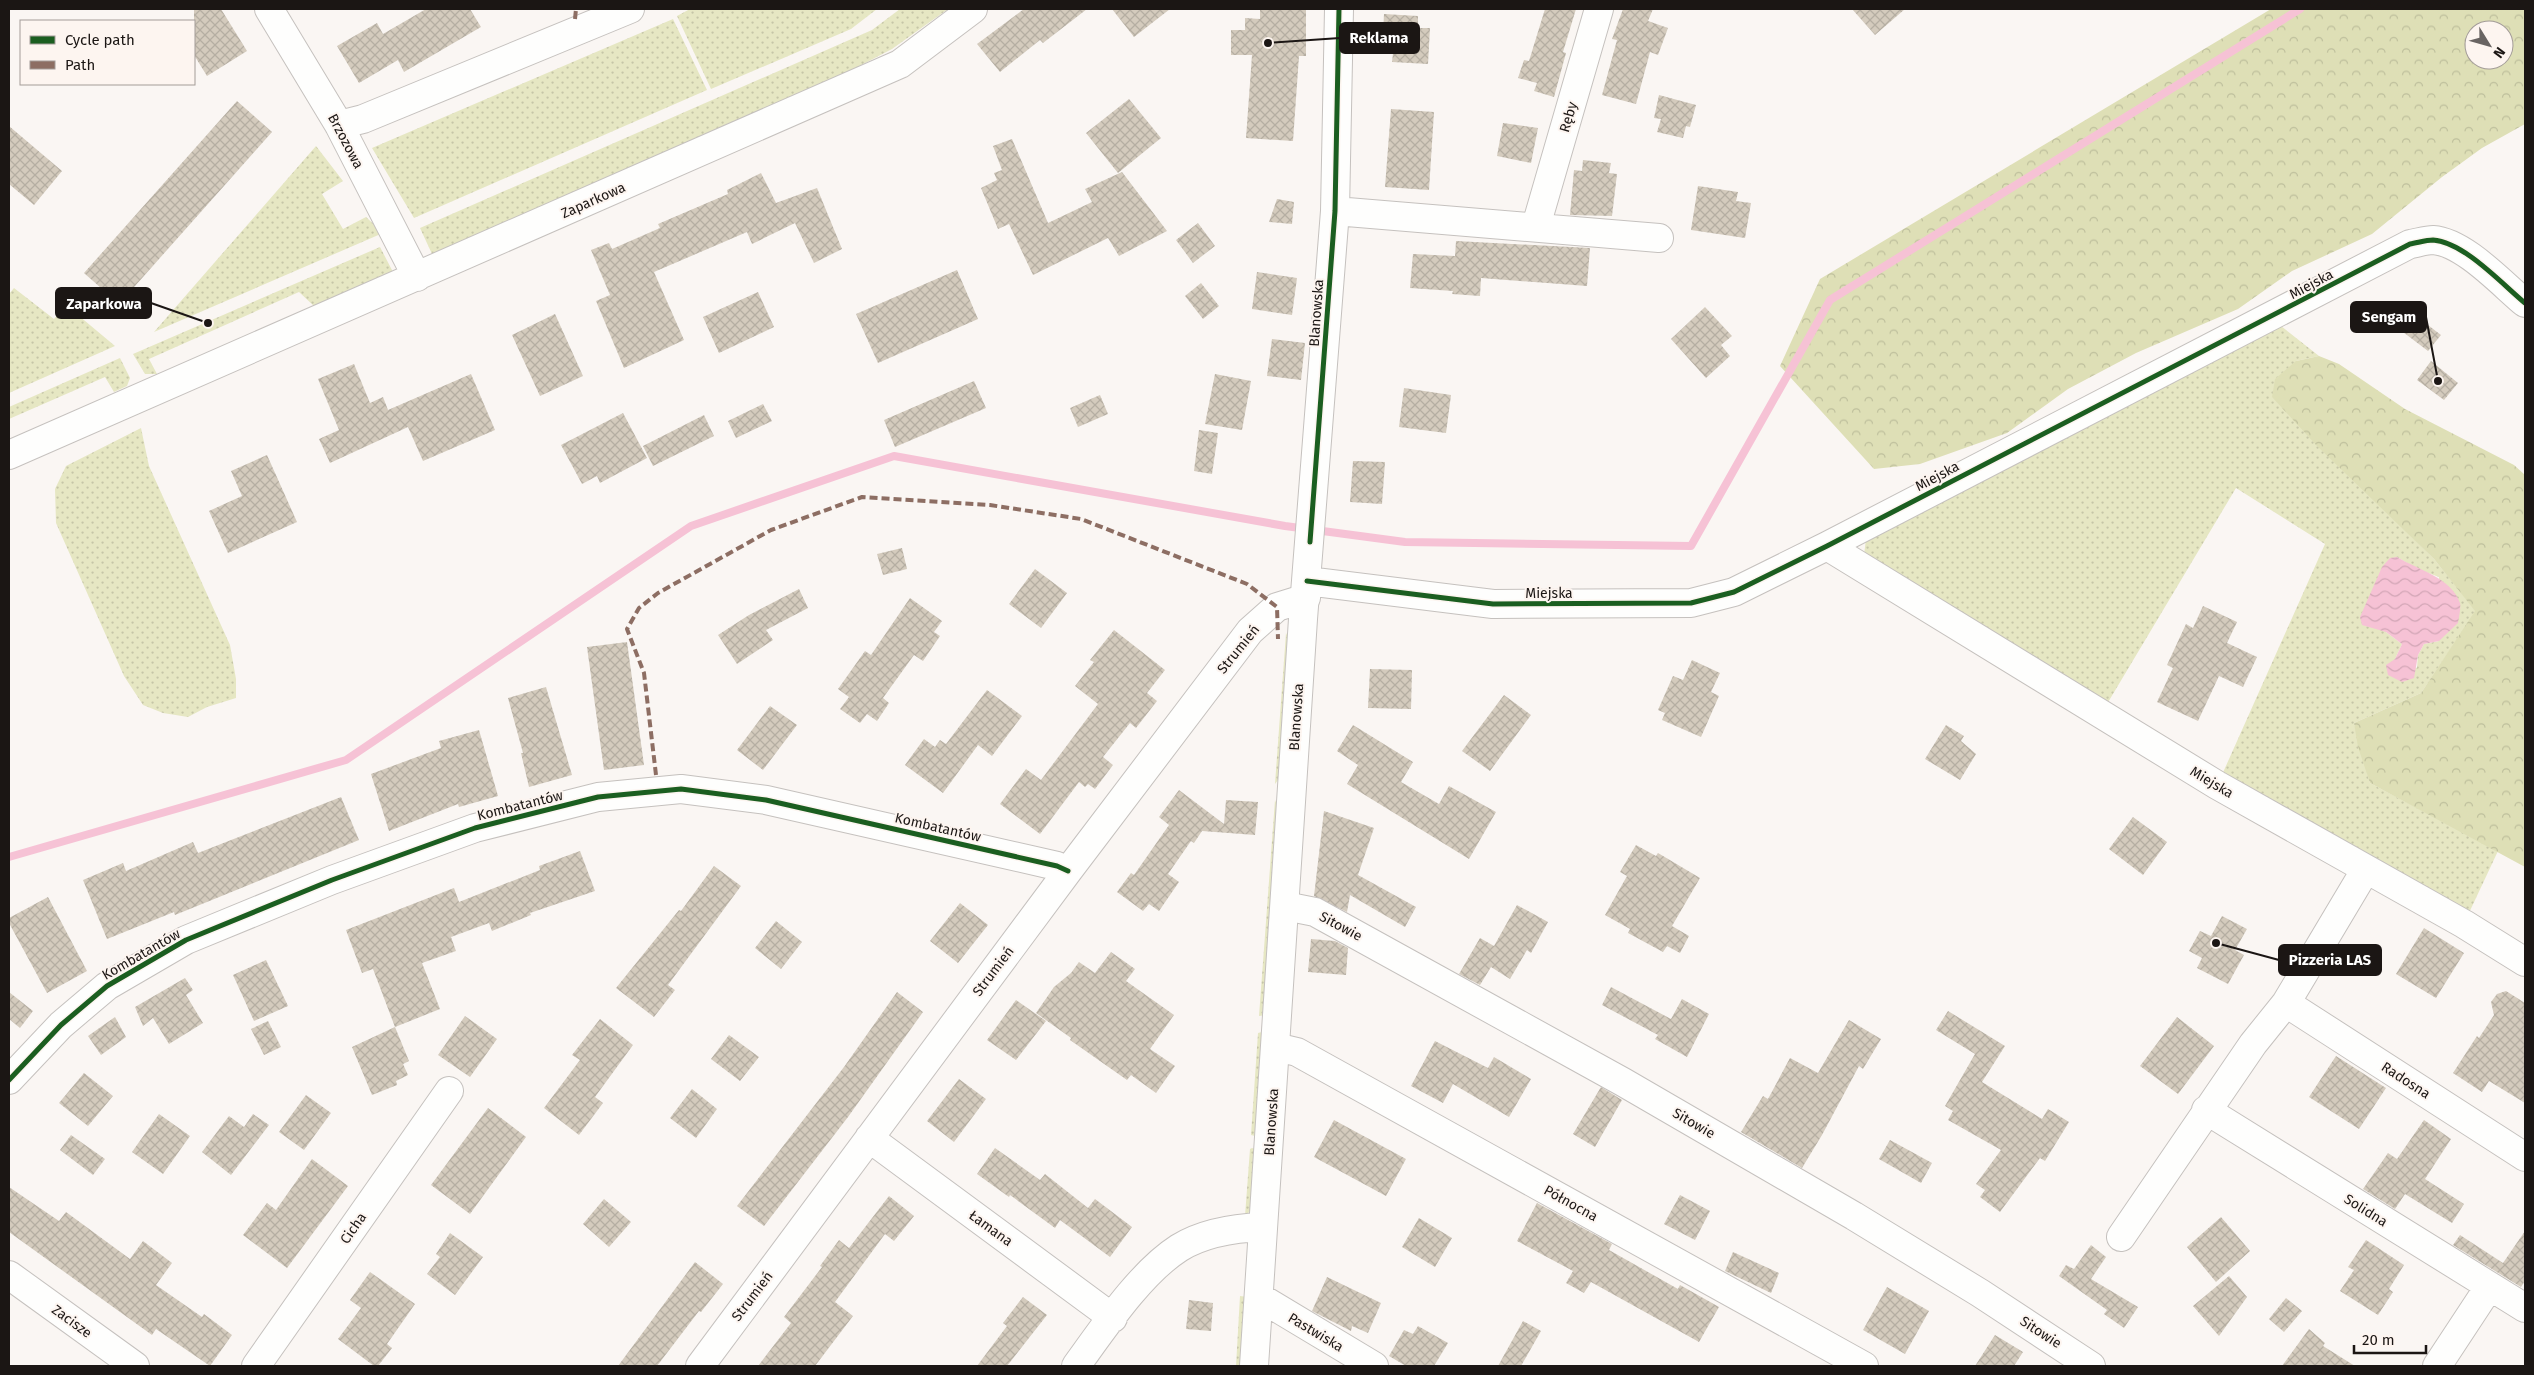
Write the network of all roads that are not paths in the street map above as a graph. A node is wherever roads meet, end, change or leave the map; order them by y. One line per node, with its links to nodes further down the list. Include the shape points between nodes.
1 (269, 9): 6 (street, Brzozowa)
2 (630, 9): 6 (street, via 413,99)
3 (973, 9): 10 (street, Zaparkowa, via 900,64)
4 (1339, 9): 7 (street, Blanowska)
5 (1599, 9): 8 (street, Ręby)
6 (339, 125): 10 (street, Brzozowa)
7 (1335, 211): 8 (street); 14 (street, Blanowska)
8 (1536, 226): 9 (street)
9 (1659, 238)
10 (417, 277): 12 (street, Zaparkowa)
11 (2525, 303): 13 (street, Miejska, via 2452,245 2432,240 2410,244)
12 (9, 455)
13 (1827, 546): 14 (street, Miejska, via 1734,592 1684,603 1493,604); 15 (street, Miejska, via 2217,785)
14 (1307, 590): 16 (street, Strumień, via 1276,607 1250,631); 17 (street, Blanowska)
15 (2366, 869): 18 (street, Miejska); 19 (street)
16 (1068, 871): 21 (street, Kombatantów, via 766,800 681,789 598,797 466,831 332,880 186,940 107,986 61,1025); 24 (street, Strumień)
17 (1285, 906): 20 (street, Blanowska); 40 (street, Sitowie, via 1306,909 1323,917 1623,1082 1854,1216)
18 (2525, 962)
19 (2286, 1003): 23 (street); 25 (street, Radosna)
20 (1276, 1047): 26 (street, Blanowska); 39 (street, Północna, via 1297,1052)
21 (9, 1080)
22 (449, 1090): 34 (street, Cicha)
23 (2206, 1110): 27 (street); 29 (street, Solidna)
24 (869, 1138): 32 (street, Łamana); 35 (street, Strumień)
25 (2525, 1157)
26 (1263, 1227): 30 (street, Blanowska); 32 (street, via 1219,1233 1178,1249 1149,1274)
27 (2121, 1237)
28 (9, 1275): 33 (street, Zacisze)
29 (2489, 1287): 31 (street, Solidna); 41 (street)
30 (1259, 1298): 37 (street, Blanowska); 38 (street, Pastwiska)
31 (2525, 1308)
32 (1112, 1318): 36 (street)
33 (135, 1366)
34 (256, 1366)
35 (700, 1366)
36 (1076, 1366)
37 (1254, 1366)
38 (1374, 1366)
39 (1864, 1366)
40 (2091, 1366)
41 (2437, 1366)

